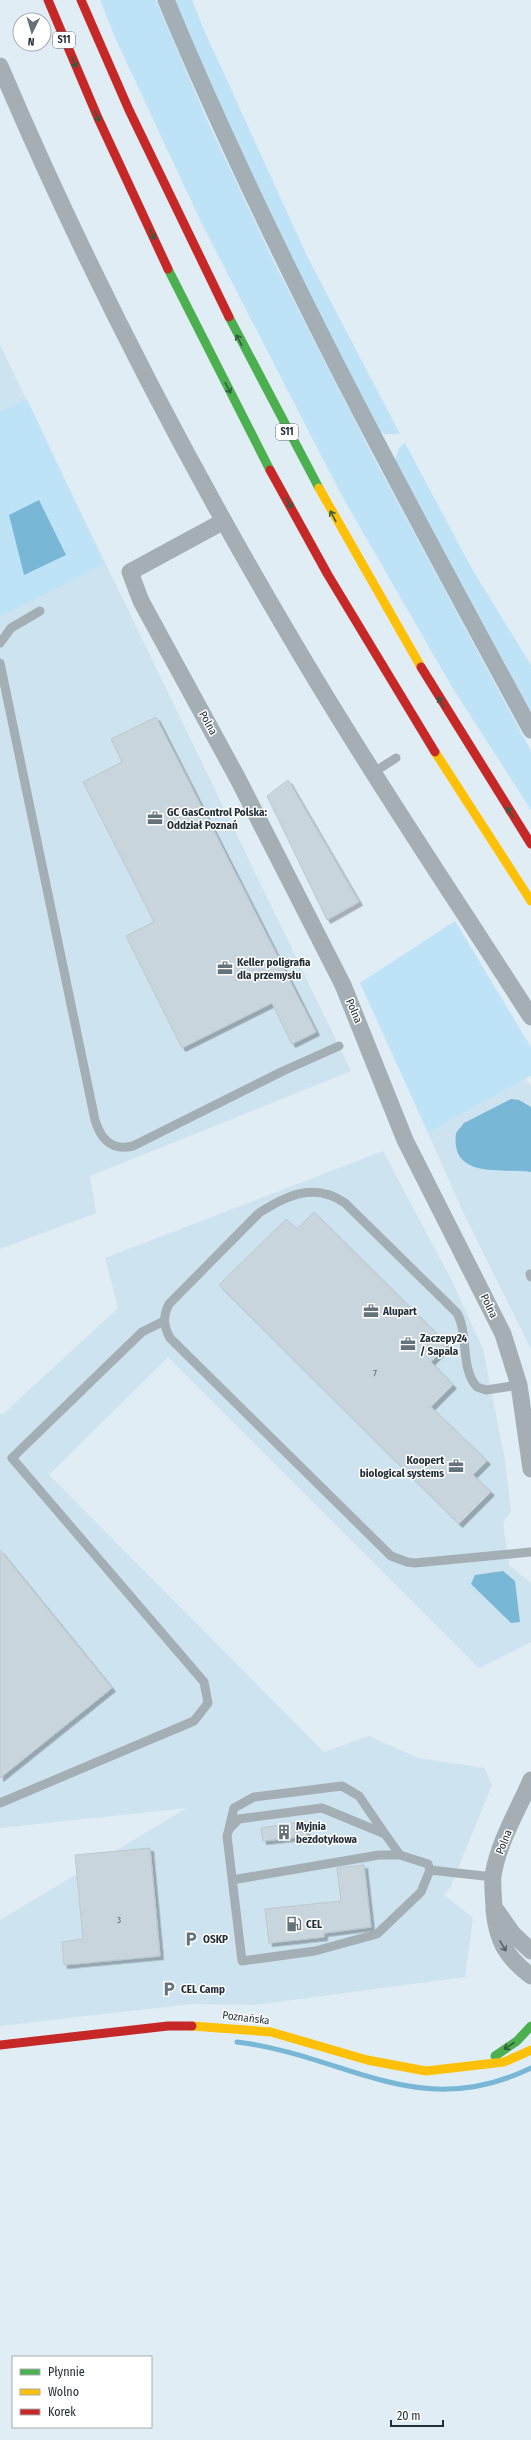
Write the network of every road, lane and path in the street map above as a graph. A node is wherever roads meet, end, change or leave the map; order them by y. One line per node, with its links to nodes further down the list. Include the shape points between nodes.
1 (48, 0): 13 (main road, S11, one-way to 13, via 152,235 280,487 421,730)
2 (81, 0): 12 (main road, S11, one-way to 2, via 403,640 267,395 184,228)
3 (166, 0): 9 (street, via 252,193 324,343)
4 (0, 66): 5 (street, via 90,265 164,411)
5 (224, 521): 11 (street, via 289,634); 17 (street, Polna, via 130,572 141,601 238,779 345,990 405,1140 503,1334)
6 (40, 611): 7 (lane, via 11,628)
7 (0, 643)
8 (0, 663): 15 (lane, via 94,1120 104,1140 117,1147 140,1143 283,1071)
9 (531, 730)
10 (396, 758): 11 (lane)
11 (374, 772): 14 (street)
12 (531, 844)
13 (531, 902)
14 (531, 1017)
15 (339, 1046)
16 (164, 1321): 17 (lane, via 169,1304 256,1216 292,1197 309,1191 322,1192 345,1203 457,1313 463,1328 470,1376 477,1387 486,1390); 19 (lane, via 170,1338 391,1556 416,1563); 21 (lane, via 142,1332 12,1458 204,1682 208,1704 194,1721)
17 (519, 1385): 18 (street, Polna)
18 (531, 1469)
19 (531, 1552)
20 (531, 1780): 26 (street, Polna, via 500,1850)
21 (0, 1803)
22 (229, 1829): 23 (lane, via 245,1816 313,1808 330,1810); 23 (lane, via 234,1808 254,1797 342,1786 359,1796); 27 (lane, via 227,1836)
23 (385, 1834): 24 (lane)
24 (400, 1855): 25 (lane, via 428,1864); 27 (lane, via 379,1855)
25 (430, 1870): 26 (lane); 27 (lane, via 420,1892 378,1934 316,1951 242,1961)
26 (493, 1877): 28 (street, Polna)
27 (232, 1880)
28 (494, 1908): 29 (street, via 512,1934); 30 (street, Polna, one-way to 30, via 500,1940 514,1961)
29 (531, 1951)
30 (531, 1976)
31 (531, 2026): 34 (main road, Poznańska, one-way to 34, via 517,2041)
32 (0, 2045): 34 (main road, Poznańska, via 168,2026 208,2026 281,2035 407,2069 446,2070)
33 (531, 2050): 34 (main road, Poznańska, via 504,2062)
34 (484, 2063)

